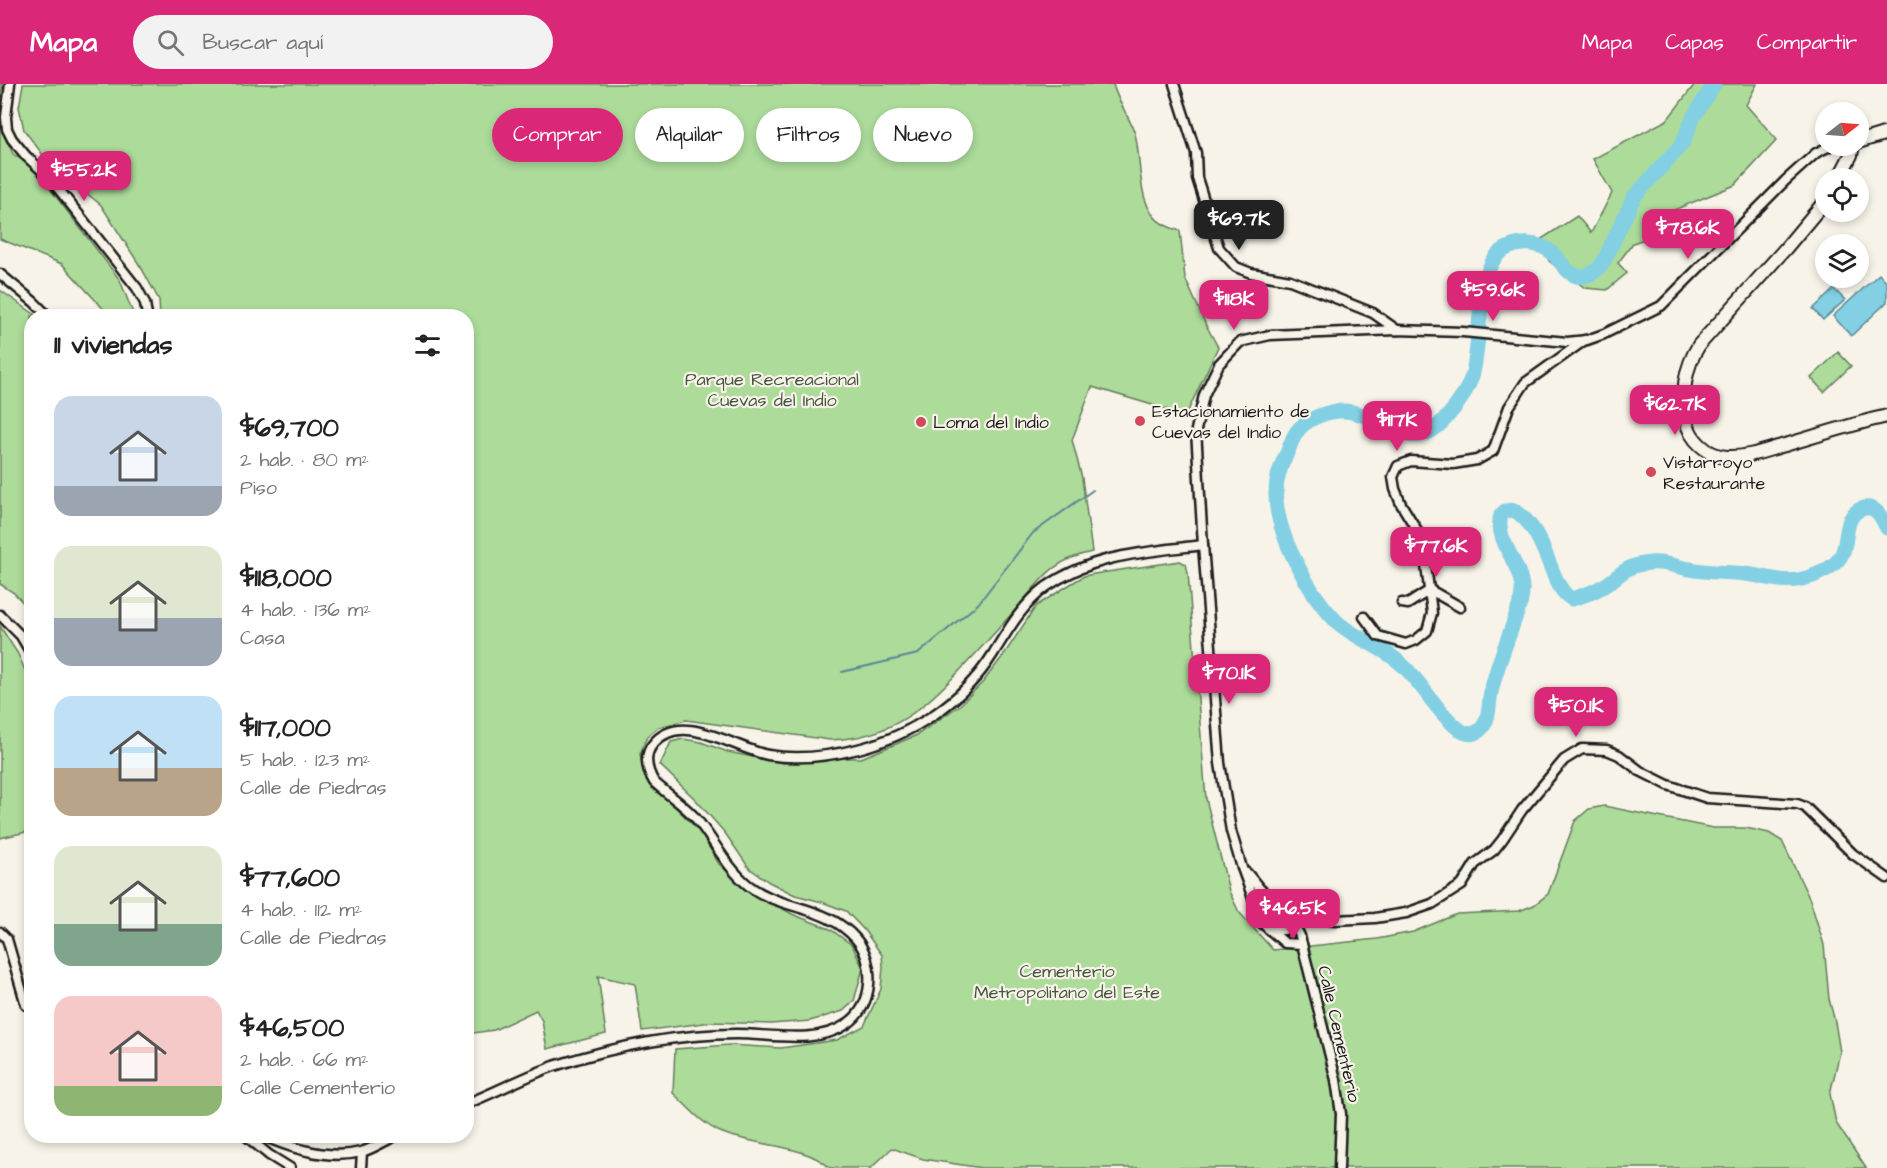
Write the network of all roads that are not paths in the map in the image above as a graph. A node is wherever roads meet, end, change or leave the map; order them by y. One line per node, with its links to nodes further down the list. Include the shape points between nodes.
1 (10, 84): 9 (street, via 6,117 9,134 49,177 137,288)
2 (1174, 84): 10 (street, via 1219,248 1236,267 1290,280 1373,312)
3 (1887, 134): 4 (street)
4 (1869, 139)
5 (1815, 154): 11 (street, via 1661,306)
6 (1815, 213): 12 (street, via 1699,345 1685,382 1689,430 1712,453 1729,457 1758,453)
7 (0, 274): 8 (street)
8 (41, 309)
9 (146, 309)
10 (1397, 330): 11 (street, via 1547,341); 13 (street, via 1259,337 1240,342 1226,356 1208,384 1197,422)
11 (1585, 340): 14 (street, via 1525,383 1509,407 1493,452 1477,460 1453,464 1411,460 1398,466 1393,477 1395,489 1427,551)
12 (1887, 416)
13 (1203, 545): 20 (street, via 1220,763 1231,831); 27 (street, via 1113,557 1062,577 1028,604 984,666 954,698 932,717 890,739 856,749 801,757 767,755 691,730 673,732 657,740 646,759 654,782 697,819 735,872 758,892 827,916 858,941 869,964 870,978 862,1007 848,1024 820,1035 698,1035 596,1053 544,1070)
14 (1430, 590): 15 (street, via 1408,604); 16 (street); 18 (street, via 1432,613 1427,631 1416,640 1406,644 1378,636)
15 (1402, 603)
16 (1460, 608)
17 (0, 615): 19 (street)
18 (1364, 617)
19 (24, 641)
20 (1242, 868): 22 (street); 23 (street, via 1262,923)
21 (1887, 878): 22 (street, via 1853,854 1805,807 1707,798 1640,771 1607,750 1582,749 1564,760 1494,850 1475,864 1462,885 1432,904 1375,918 1335,920)
22 (1287, 912): 23 (street, via 1284,930); 25 (street)
23 (1269, 930): 25 (street, Calle Cementerio, via 1285,943)
24 (0, 932): 26 (street, via 7,939)
25 (1302, 944): 34 (street, Calle Cementerio, via 1336,1080 1341,1114)
26 (24, 998)
27 (474, 1101)
28 (254, 1143): 32 (street)
29 (282, 1143): 31 (street, via 316,1152)
30 (381, 1143): 31 (street)
31 (362, 1152): 33 (street)
32 (290, 1168)
33 (361, 1168)
34 (1339, 1168)

